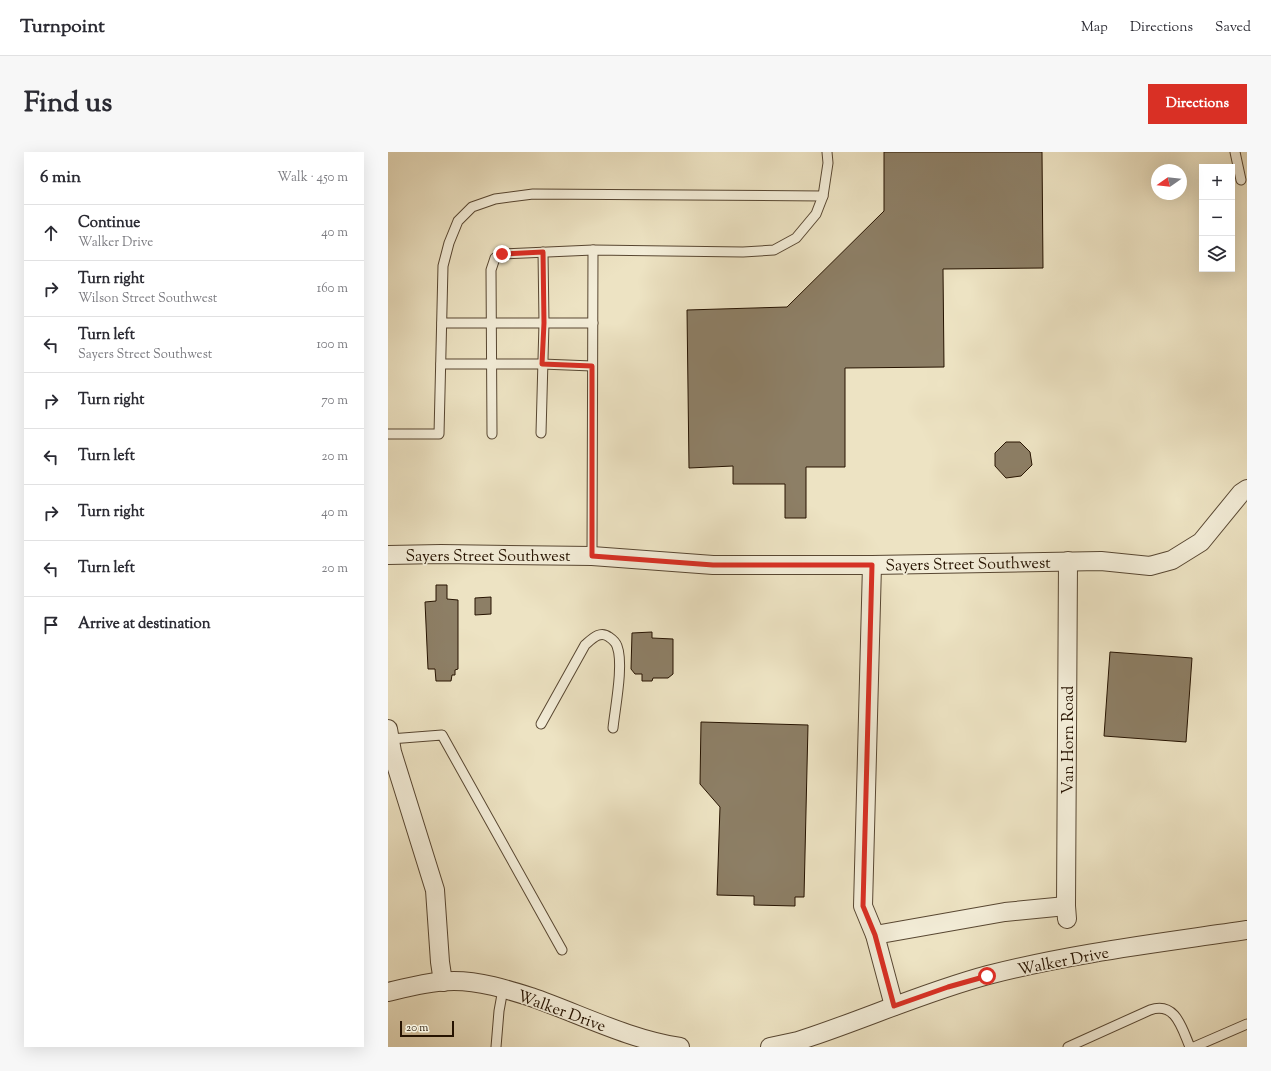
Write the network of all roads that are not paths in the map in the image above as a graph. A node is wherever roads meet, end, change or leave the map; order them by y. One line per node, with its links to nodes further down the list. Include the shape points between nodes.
1 (827, 152): 4 (lane, via 828,163)
2 (1235, 152): 3 (lane)
3 (1241, 180)
4 (822, 196): 5 (lane, via 816,214 796,238 774,250); 7 (lane, via 533,194 496,199 472,207 458,220 443,266)
5 (593, 250): 6 (lane); 10 (lane)
6 (543, 252): 8 (lane, via 502,254 495,258 490,270); 9 (lane)
7 (442, 323): 8 (lane); 11 (lane)
8 (491, 323): 9 (lane); 12 (lane)
9 (544, 323): 10 (lane); 13 (lane)
10 (593, 323): 14 (lane)
11 (441, 364): 12 (lane); 16 (lane, via 439,434)
12 (492, 364): 13 (lane); 17 (lane)
13 (542, 364): 14 (lane); 15 (lane)
14 (592, 366): 20 (lane)
15 (540, 433)
16 (388, 434)
17 (492, 434)
18 (1247, 489): 21 (street, Sayers Street Southwest, via 1201,542 1172,560 1150,566 1101,561)
19 (388, 555): 20 (street, Sayers Street Southwest)
20 (592, 556): 22 (street, Sayers Street Southwest, via 713,565)
21 (1068, 561): 22 (street, Sayers Street Southwest); 27 (street, Van Horn Road, via 1066,913 1005,912)
22 (872, 565): 27 (street, via 863,906)
23 (541, 724): 24 (lane, via 585,645 596,635 605,634 617,646 620,660)
24 (613, 728)
25 (389, 734): 28 (lane, via 442,735); 29 (street, via 392,752 435,890)
26 (1247, 930): 32 (street, Walker Drive, via 1099,952 1022,967 948,987)
27 (875, 935): 32 (street)
28 (562, 950)
29 (443, 982): 30 (street, Walker Drive, via 480,984); 31 (street, Walker Drive)
30 (503, 989): 35 (lane, via 498,1011); 36 (street, Walker Drive, via 648,1041)
31 (388, 992)
32 (894, 1006): 34 (street, Walker Drive)
33 (1247, 1024): 40 (lane)
34 (800, 1044): 37 (street, Walker Drive)
35 (496, 1047)
36 (680, 1047)
37 (770, 1047)
38 (1068, 1047): 39 (lane, via 1150,1010 1162,1008 1176,1016)
39 (1190, 1047)
40 (1194, 1047)

